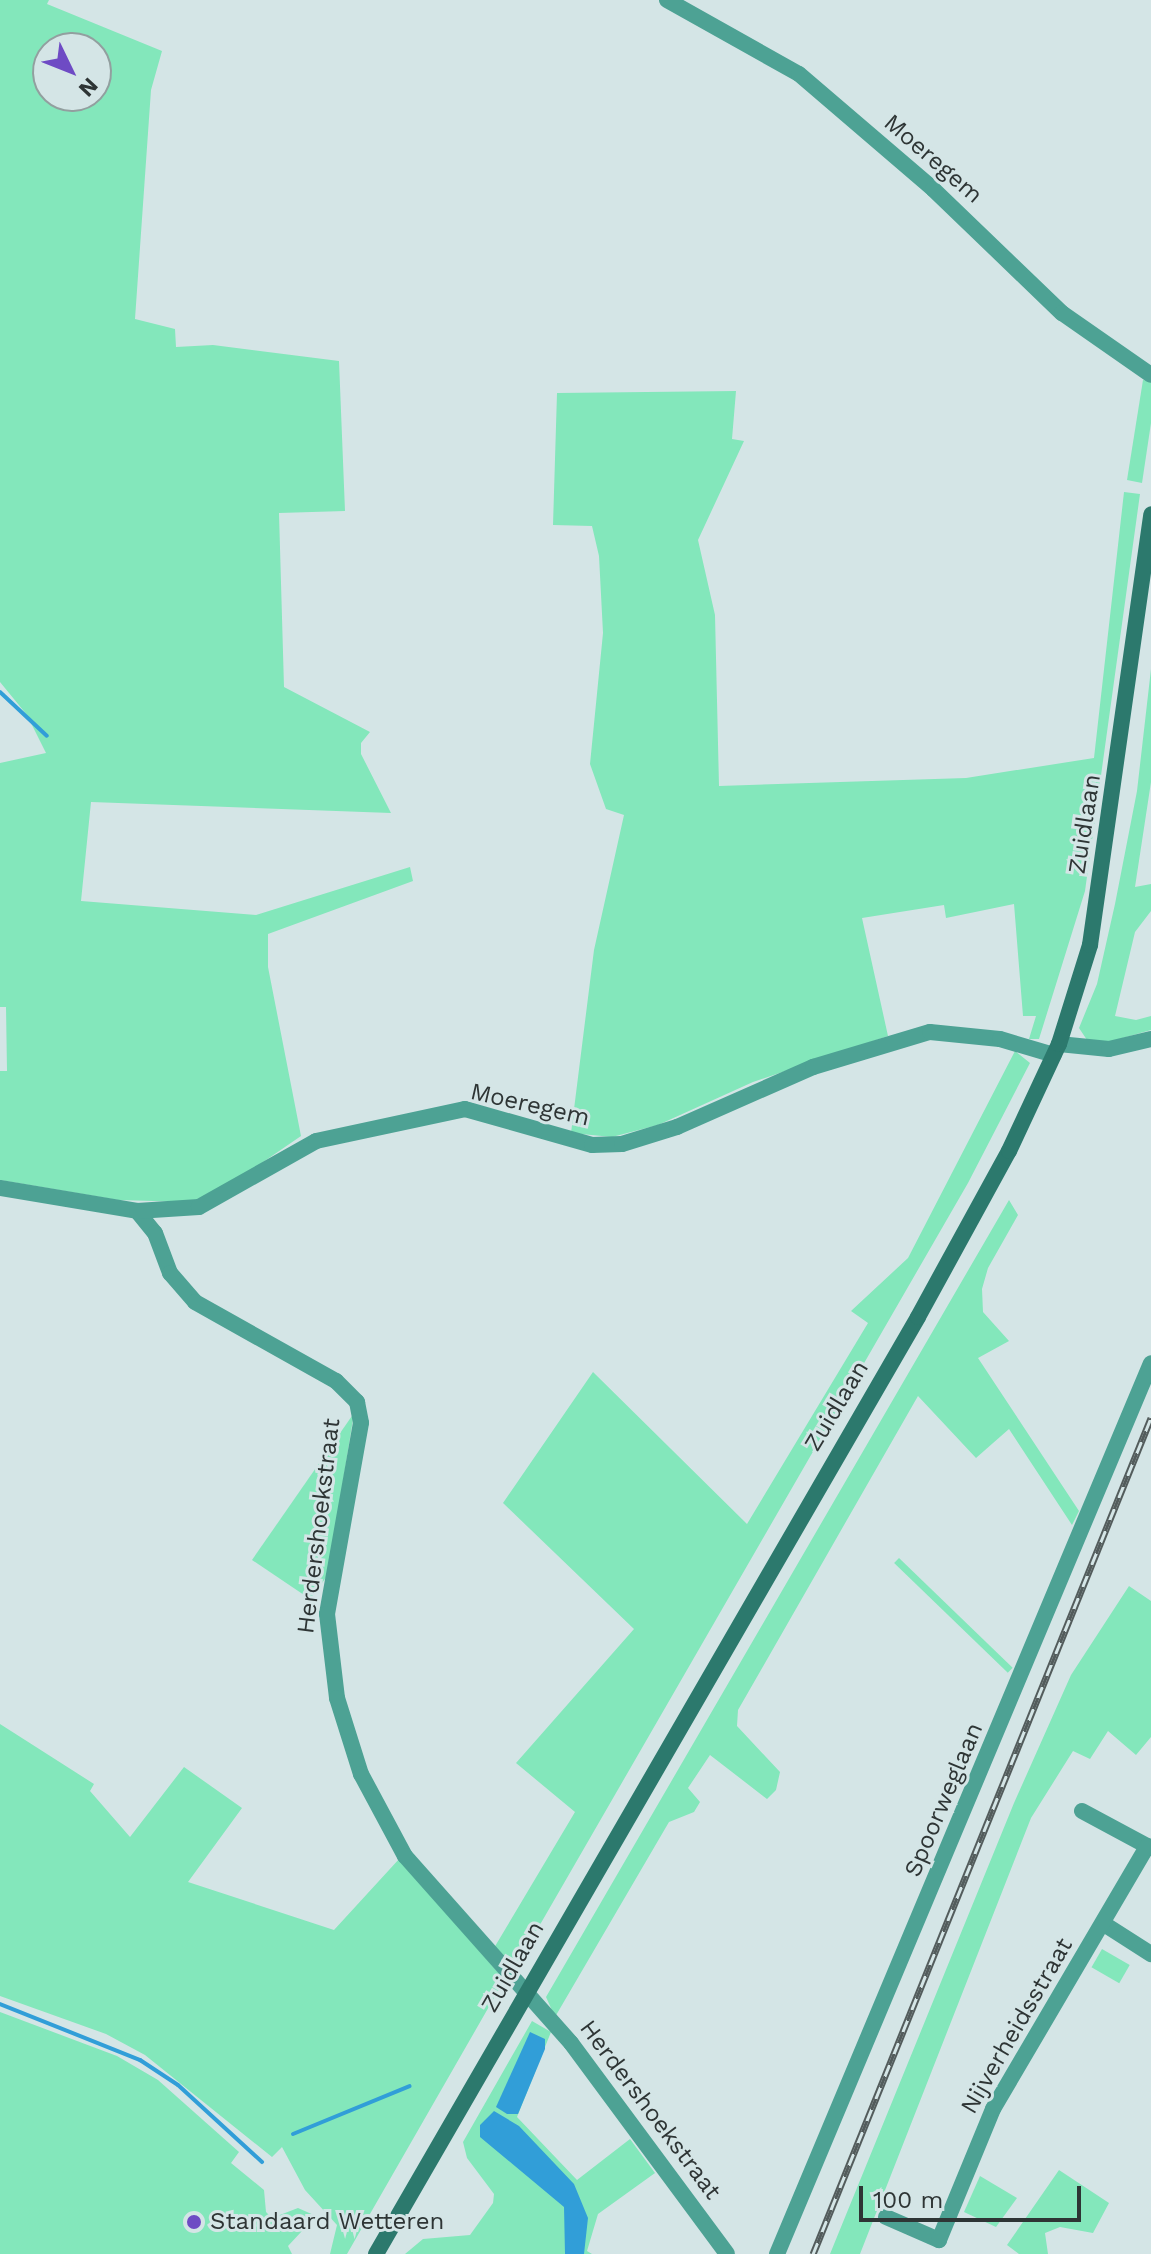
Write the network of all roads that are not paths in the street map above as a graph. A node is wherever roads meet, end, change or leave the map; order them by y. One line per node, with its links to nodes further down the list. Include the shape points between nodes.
1 (667, 0): 2 (street, Moeregem, via 799,74 933,189 1062,313)
2 (1151, 375)
3 (1151, 514): 5 (main road, Zuidlaan, via 1093,930)
4 (1151, 1039): 5 (street, Moeregem, via 1109,1049)
5 (1056, 1050): 7 (street, Moeregem, via 930,1032 813,1067 677,1127 622,1144 592,1145 465,1109 316,1141 199,1207); 13 (main road, Zuidlaan, via 918,1317)
6 (0, 1188): 7 (street)
7 (137, 1211): 13 (street, Herdershoekstraat, via 155,1233 170,1273 195,1302 336,1381 357,1402 361,1423 327,1614 328,1654 352,1750 405,1856)
8 (1151, 1363): 17 (street, Spoorweglaan)
9 (1082, 1811): 10 (street)
10 (1149, 1847): 11 (street)
11 (1104, 1924): 12 (street, Nijverheidsstraat); 14 (street, Nijverheidsstraat, via 993,2109 939,2240)
12 (1151, 1954)
13 (527, 1990): 15 (main road, Zuidlaan); 16 (street, Herdershoekstraat)
14 (886, 2217)
15 (376, 2254)
16 (727, 2254)
17 (777, 2254)

